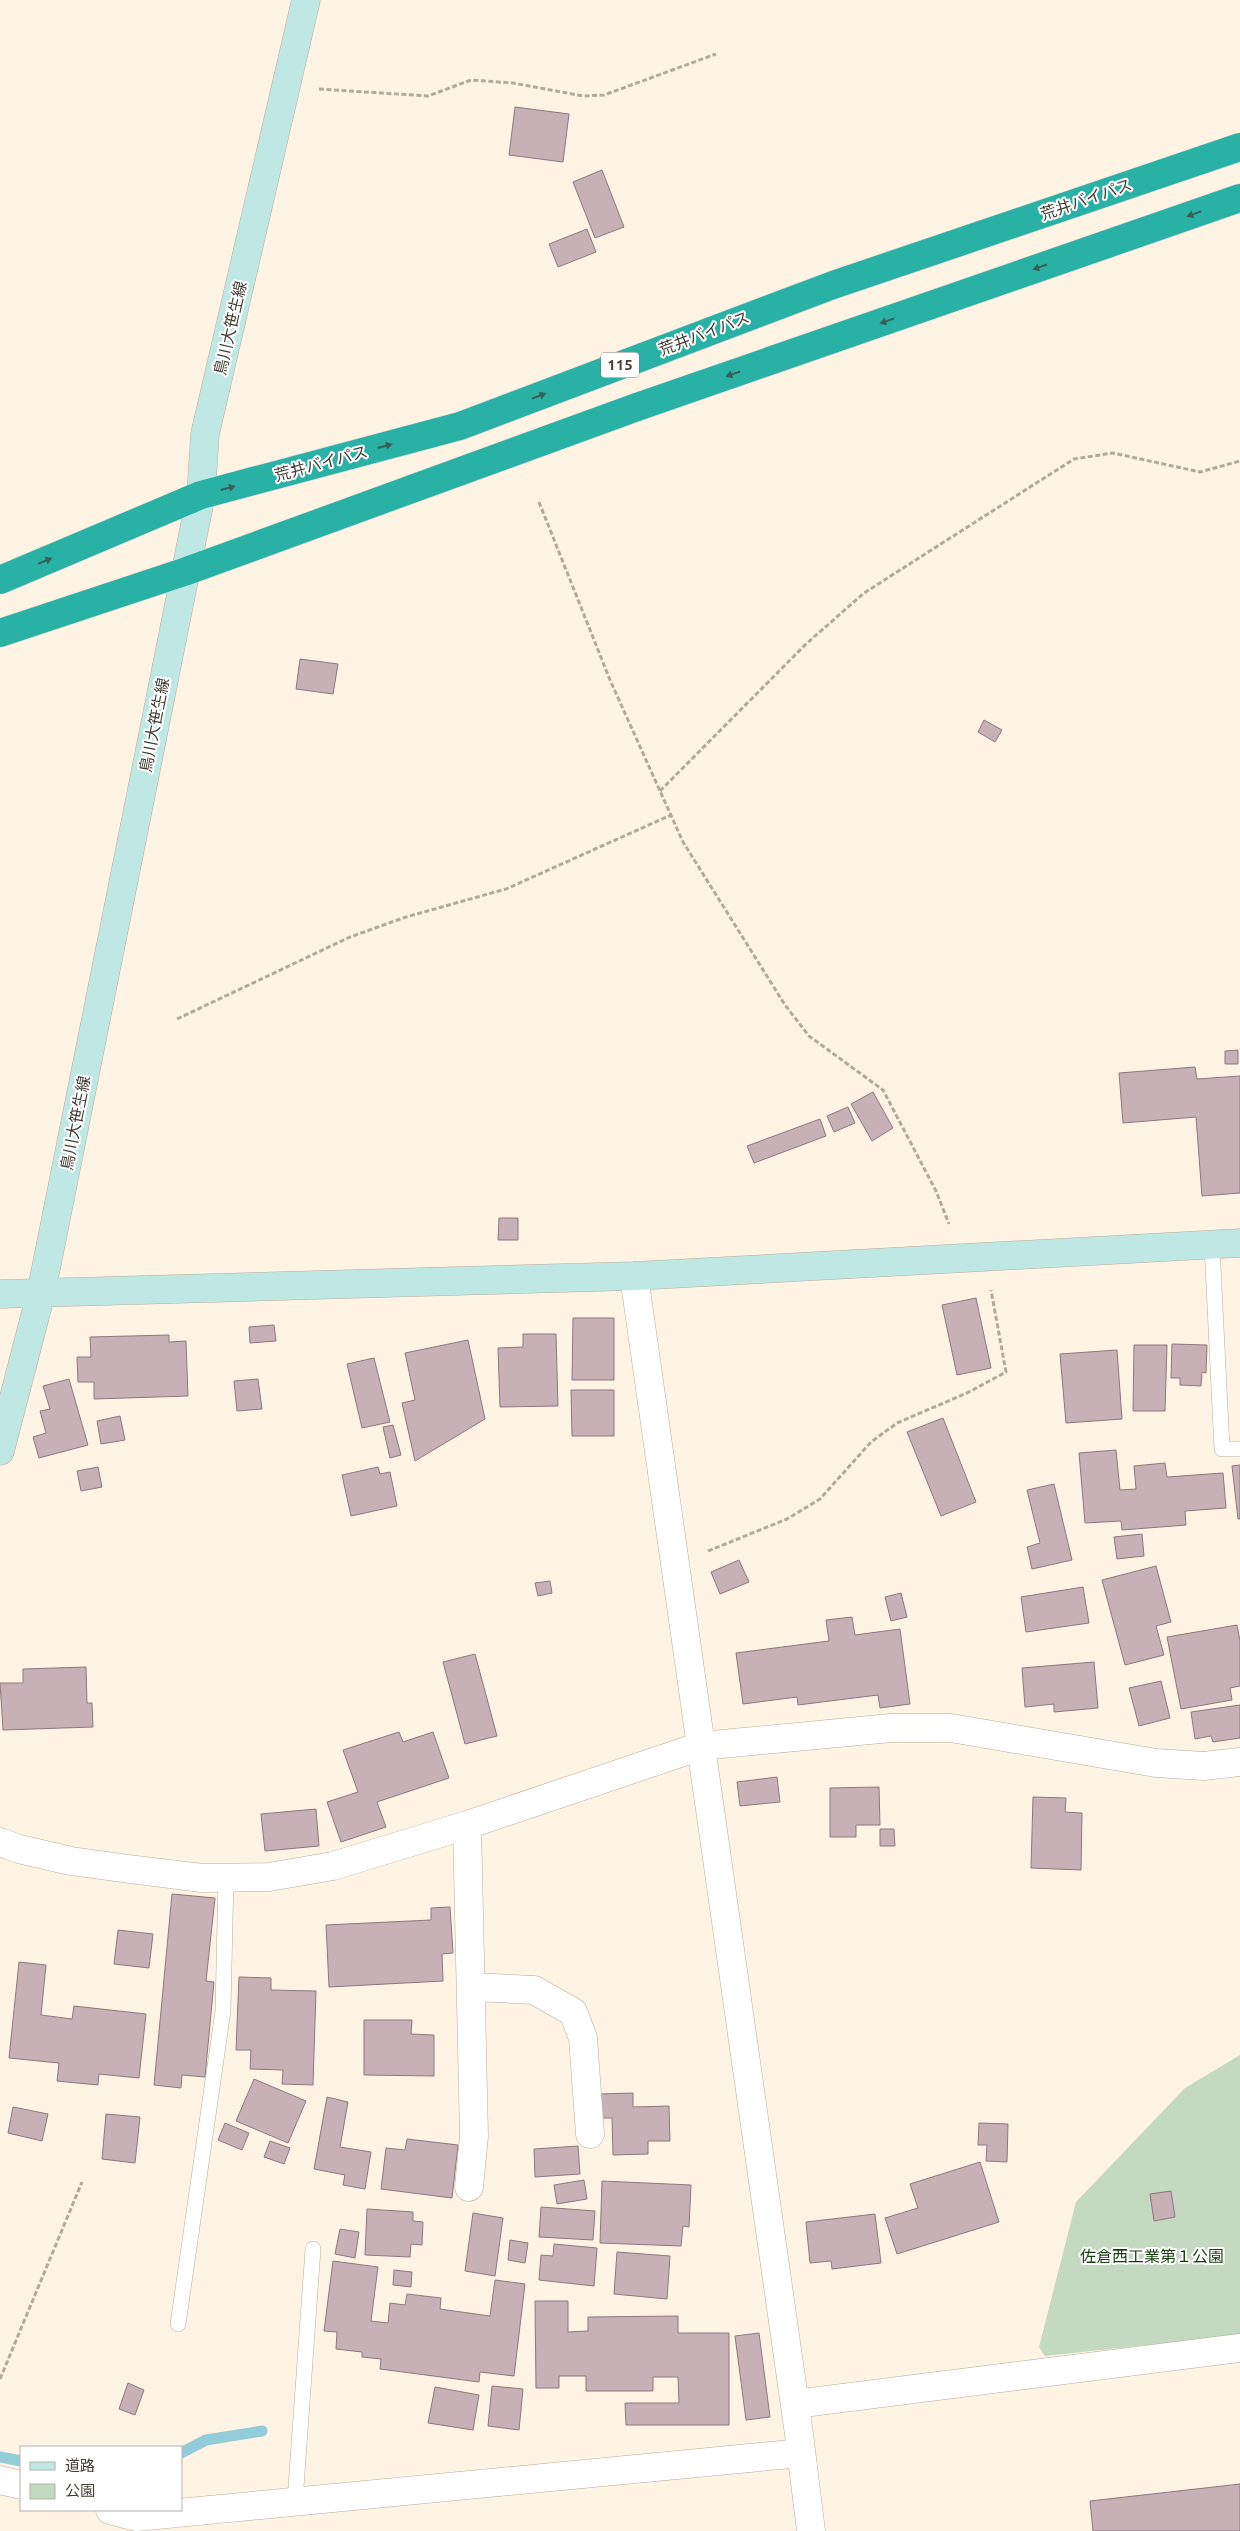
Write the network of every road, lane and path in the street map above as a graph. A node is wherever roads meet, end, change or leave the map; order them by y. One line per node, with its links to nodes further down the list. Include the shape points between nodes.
1 (306, 0): 3 (street, 鳥川大笹生線)
2 (716, 54): 3 (path, via 604,95 583,96 513,83 471,80 428,96)
3 (286, 87): 7 (street, 鳥川大笹生線, via 205,434)
4 (1240, 146): 7 (highway, 荒井バイパス / 115, one-way to 4, via 460,426 833,285)
5 (1240, 198): 9 (highway, one-way to 9, via 627,410)
6 (1240, 461): 12 (path, via 1200,472 1113,453 1074,460 864,593 805,645)
7 (201, 495): 9 (street, 鳥川大笹生線); 10 (highway, 荒井バイパス / 115, one-way to 7)
8 (539, 502): 12 (path, via 610,680)
9 (184, 572): 11 (highway); 19 (street, 鳥川大笹生線)
10 (0, 580)
11 (0, 633)
12 (660, 791): 13 (path)
13 (672, 815): 14 (path, via 506,889 406,917 350,937); 17 (path, via 688,850 785,1005 809,1036 883,1090)
14 (177, 1018)
15 (1240, 1242): 16 (street)
16 (1212, 1245): 17 (street); 21 (lane, via 1222,1449)
17 (973, 1258): 18 (street); 23 (path, via 1006,1372 897,1423 871,1442 820,1499 787,1519)
18 (634, 1276): 19 (street); 23 (street)
19 (41, 1293): 20 (street); 22 (street, 鳥川大笹生線)
20 (0, 1294)
21 (1240, 1449)
22 (0, 1451)
23 (675, 1564): 24 (street)
24 (701, 1746): 25 (street, via 891,1728 950,1728 1156,1763 1204,1766); 26 (street); 37 (street)
25 (1240, 1762)
26 (467, 1825): 28 (street, via 333,1866 269,1877); 29 (street)
27 (0, 1842): 28 (street, via 71,1861 202,1878)
28 (226, 1877): 34 (lane, via 223,2011)
29 (471, 1987): 30 (street, via 534,1990 573,2012 583,2038); 32 (street, via 474,2136)
30 (590, 2134)
31 (82, 2182): 36 (path)
32 (469, 2187)
33 (313, 2249): 41 (lane)
34 (178, 2324)
35 (1240, 2348): 37 (street)
36 (0, 2379)
37 (795, 2404): 38 (street)
38 (801, 2453): 41 (street); 43 (street)
39 (0, 2480): 40 (street)
40 (20, 2485)
41 (295, 2501): 42 (street, via 136,2517)
42 (114, 2511)
43 (811, 2531)

